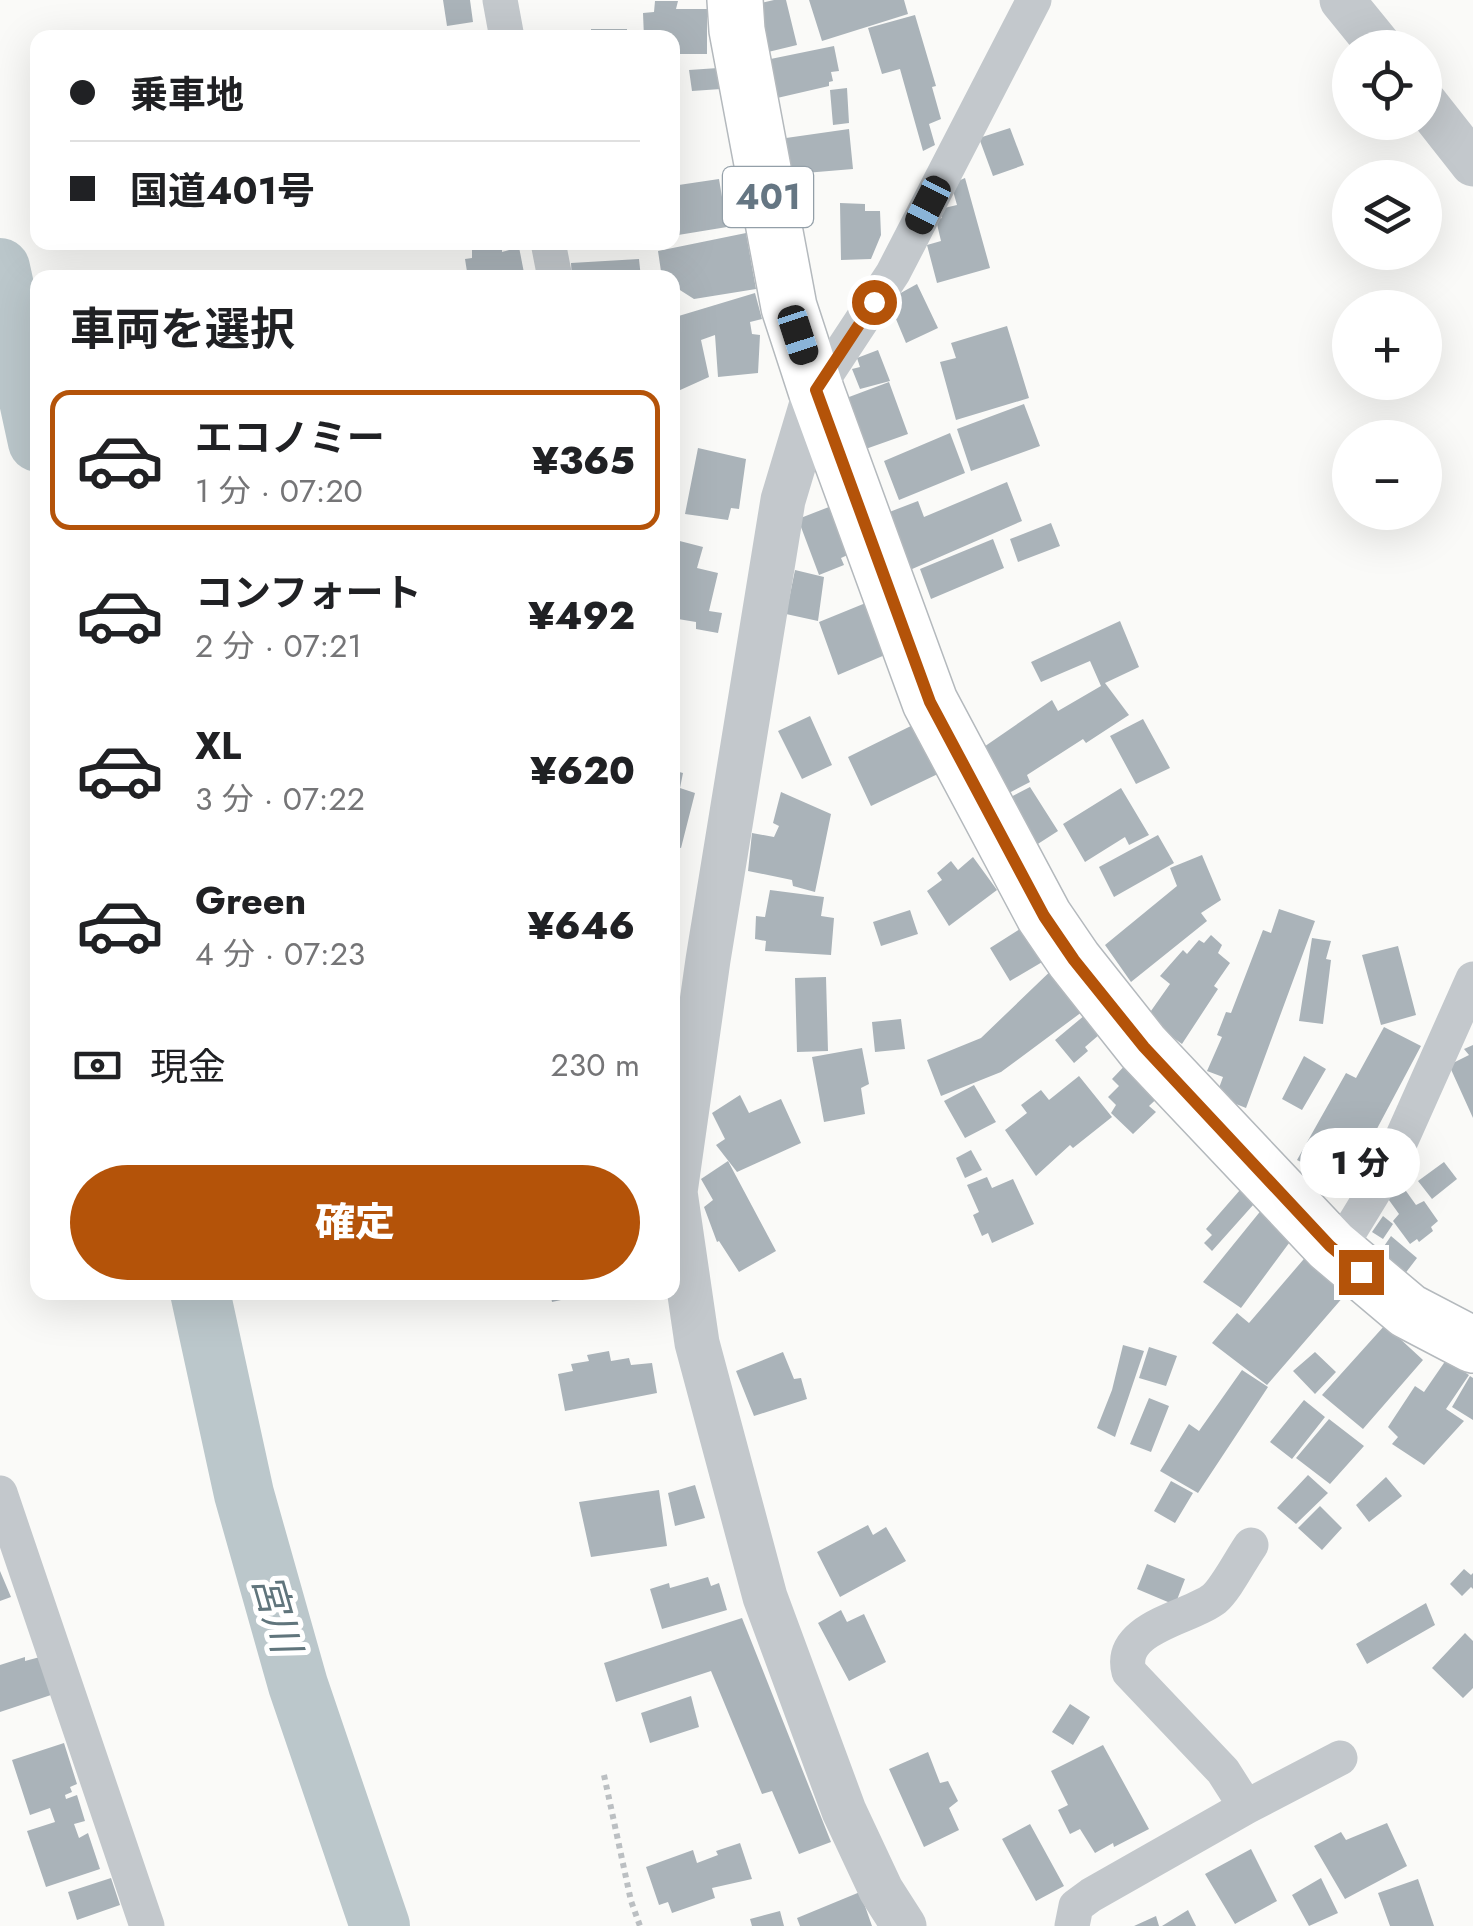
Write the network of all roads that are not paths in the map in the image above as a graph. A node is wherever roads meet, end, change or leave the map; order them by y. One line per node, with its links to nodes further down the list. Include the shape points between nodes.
1 (500, 0): 5 (street)
2 (736, 0): 9 (highway, 401, via 788,307)
3 (1034, 0): 9 (street, via 893,273)
4 (1342, 0): 6 (street)
5 (506, 30)
6 (1366, 30)
7 (1442, 125): 8 (street)
8 (1473, 164)
9 (816, 390): 11 (street, via 783,500); 13 (highway, 401, via 930,702 1044,916 1144,1047)
10 (1473, 979): 13 (street, via 1390,1164)
11 (680, 1157)
12 (680, 1226): 20 (street, via 697,1343 765,1597 844,1812)
13 (1337, 1252): 14 (highway, 401, via 1408,1311)
14 (1473, 1346)
15 (0, 1493): 19 (street)
16 (1251, 1545): 18 (street, via 1214,1598 1150,1631 1127,1662 1223,1771)
17 (1340, 1758): 18 (street)
18 (1246, 1807): 21 (street, via 1091,1895 1076,1906)
19 (147, 1926)
20 (904, 1926)
21 (1072, 1926)

